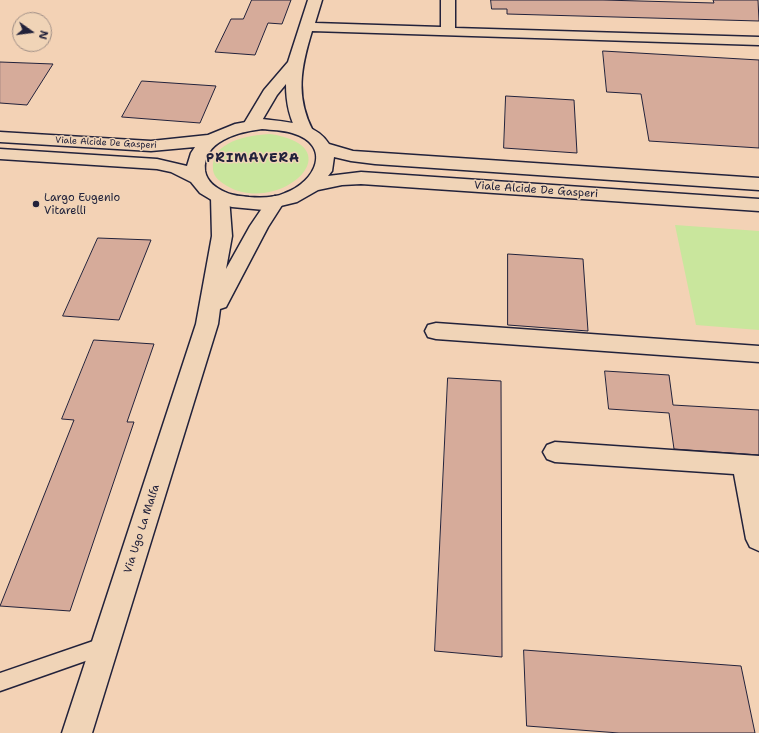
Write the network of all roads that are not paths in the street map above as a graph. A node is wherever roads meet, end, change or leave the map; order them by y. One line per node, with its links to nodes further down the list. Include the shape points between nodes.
1 (316, 0): 3 (street)
2 (448, 0): 4 (street)
3 (308, 26): 4 (street); 6 (street)
4 (448, 32): 5 (street)
5 (759, 40)
6 (294, 63): 7 (street, via 270,93); 8 (street, via 294,104 299,122)
7 (251, 125): 8 (street, via 285,125); 10 (street, via 230,130)
8 (305, 131): 11 (street)
9 (0, 137): 10 (street, Viale Alcide De Gasperi, via 151,146)
10 (212, 140): 13 (street, via 197,158)
11 (324, 148): 14 (street, Viale Alcide De Gasperi, via 375,160); 15 (street, via 326,167)
12 (0, 154): 13 (street, Viale Alcide De Gasperi, via 157,164 176,168)
13 (198, 178): 16 (street, via 210,192)
14 (759, 184)
15 (313, 185): 17 (street, via 296,195); 18 (street, Viale Alcide De Gasperi, via 342,179 374,179)
16 (220, 197): 17 (street, via 246,203); 19 (street, Via Ugo La Malfa, via 222,236)
17 (275, 202): 19 (street, Via Ugo La Malfa, via 244,251)
18 (759, 205)
19 (207, 324): 25 (street, Via Ugo La Malfa)
20 (436, 331): 21 (street)
21 (759, 354)
22 (555, 452): 23 (street)
23 (751, 466): 24 (street)
24 (759, 539)
25 (105, 646): 26 (lane); 27 (street, Via Ugo La Malfa)
26 (0, 682)
27 (77, 733)

